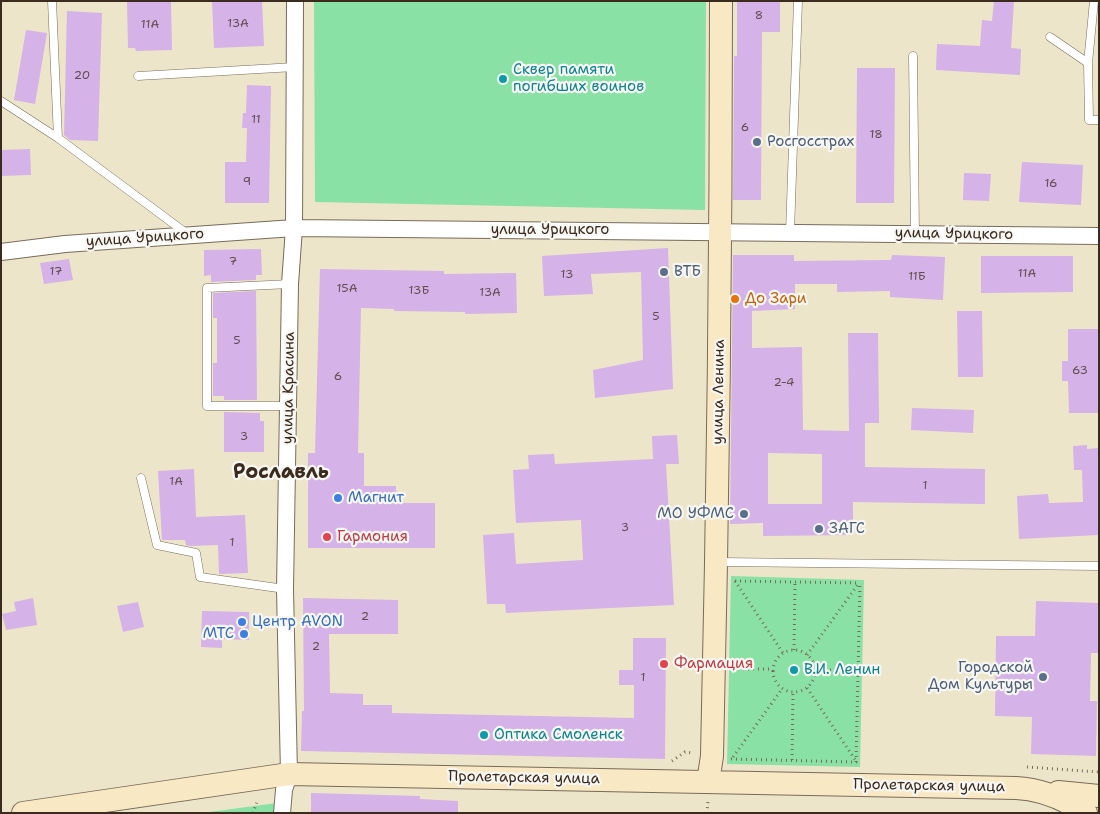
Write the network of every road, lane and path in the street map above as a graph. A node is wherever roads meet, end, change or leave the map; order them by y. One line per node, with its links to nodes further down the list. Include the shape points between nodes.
1 (52, 1): 13 (lane)
2 (295, 1): 9 (street, улица Красина)
3 (721, 1): 15 (main road, улица Ленина)
4 (798, 1): 16 (lane)
5 (1094, 1): 8 (lane)
6 (1050, 37): 8 (lane)
7 (913, 56): 18 (lane)
8 (1088, 64): 12 (lane, via 1089,120)
9 (295, 67): 10 (lane); 14 (street, улица Красина)
10 (138, 76)
11 (1, 101): 13 (lane)
12 (1099, 120)
13 (58, 138): 17 (lane)
14 (294, 228): 15 (street, улица Урицкого); 17 (street, улица Урицкого); 21 (street, улица Красина)
15 (721, 231): 16 (street, улица Урицкого); 24 (main road, улица Ленина)
16 (790, 232): 18 (street, улица Урицкого)
17 (188, 234): 20 (street, улица Урицкого)
18 (915, 234): 19 (street, улица Урицкого)
19 (1099, 236)
20 (1, 252)
21 (290, 284): 22 (street, улица Красина); 22 (lane, via 207,288 207,406)
22 (289, 406): 29 (street, улица Красина)
23 (141, 478): 29 (lane, via 158,545 196,553 200,577)
24 (716, 562): 25 (lane); 50 (main road, улица Ленина, via 712,756)
25 (1099, 566)
26 (735, 580): 27 (path); 30 (path); 32 (path)
27 (795, 582): 28 (path); 31 (path)
28 (860, 583): 33 (path); 38 (path)
29 (285, 589): 49 (street, улица Красина)
30 (734, 590)
31 (794, 650): 32 (path); 33 (path)
32 (783, 653): 36 (path)
33 (807, 655): 37 (path)
34 (733, 659): 35 (path)
35 (733, 669): 36 (path); 39 (path)
36 (773, 669): 41 (path, via 775,680)
37 (815, 670): 38 (path); 40 (path)
38 (858, 670): 46 (path)
39 (732, 679)
40 (807, 688): 42 (path); 46 (path)
41 (782, 689): 42 (path); 44 (path)
42 (793, 692): 45 (path)
43 (731, 749): 44 (path)
44 (731, 759): 45 (path)
45 (792, 760): 46 (path)
46 (856, 762)
47 (1018, 767): 48 (path)
48 (1099, 772)
49 (289, 774): 50 (main road, Пролетарская улица); 54 (main road, Пролетарская улица); 56 (street, улица Красина)
50 (708, 782): 51 (main road, Пролетарская улица)
51 (1028, 788): 53 (main road, Пролетарская улица); 57 (main road, Пролетарская улица, via 1070,802)
52 (260, 794): 55 (path)
53 (1099, 796)
54 (23, 813)
55 (253, 813)
56 (282, 813)
57 (1086, 813)

